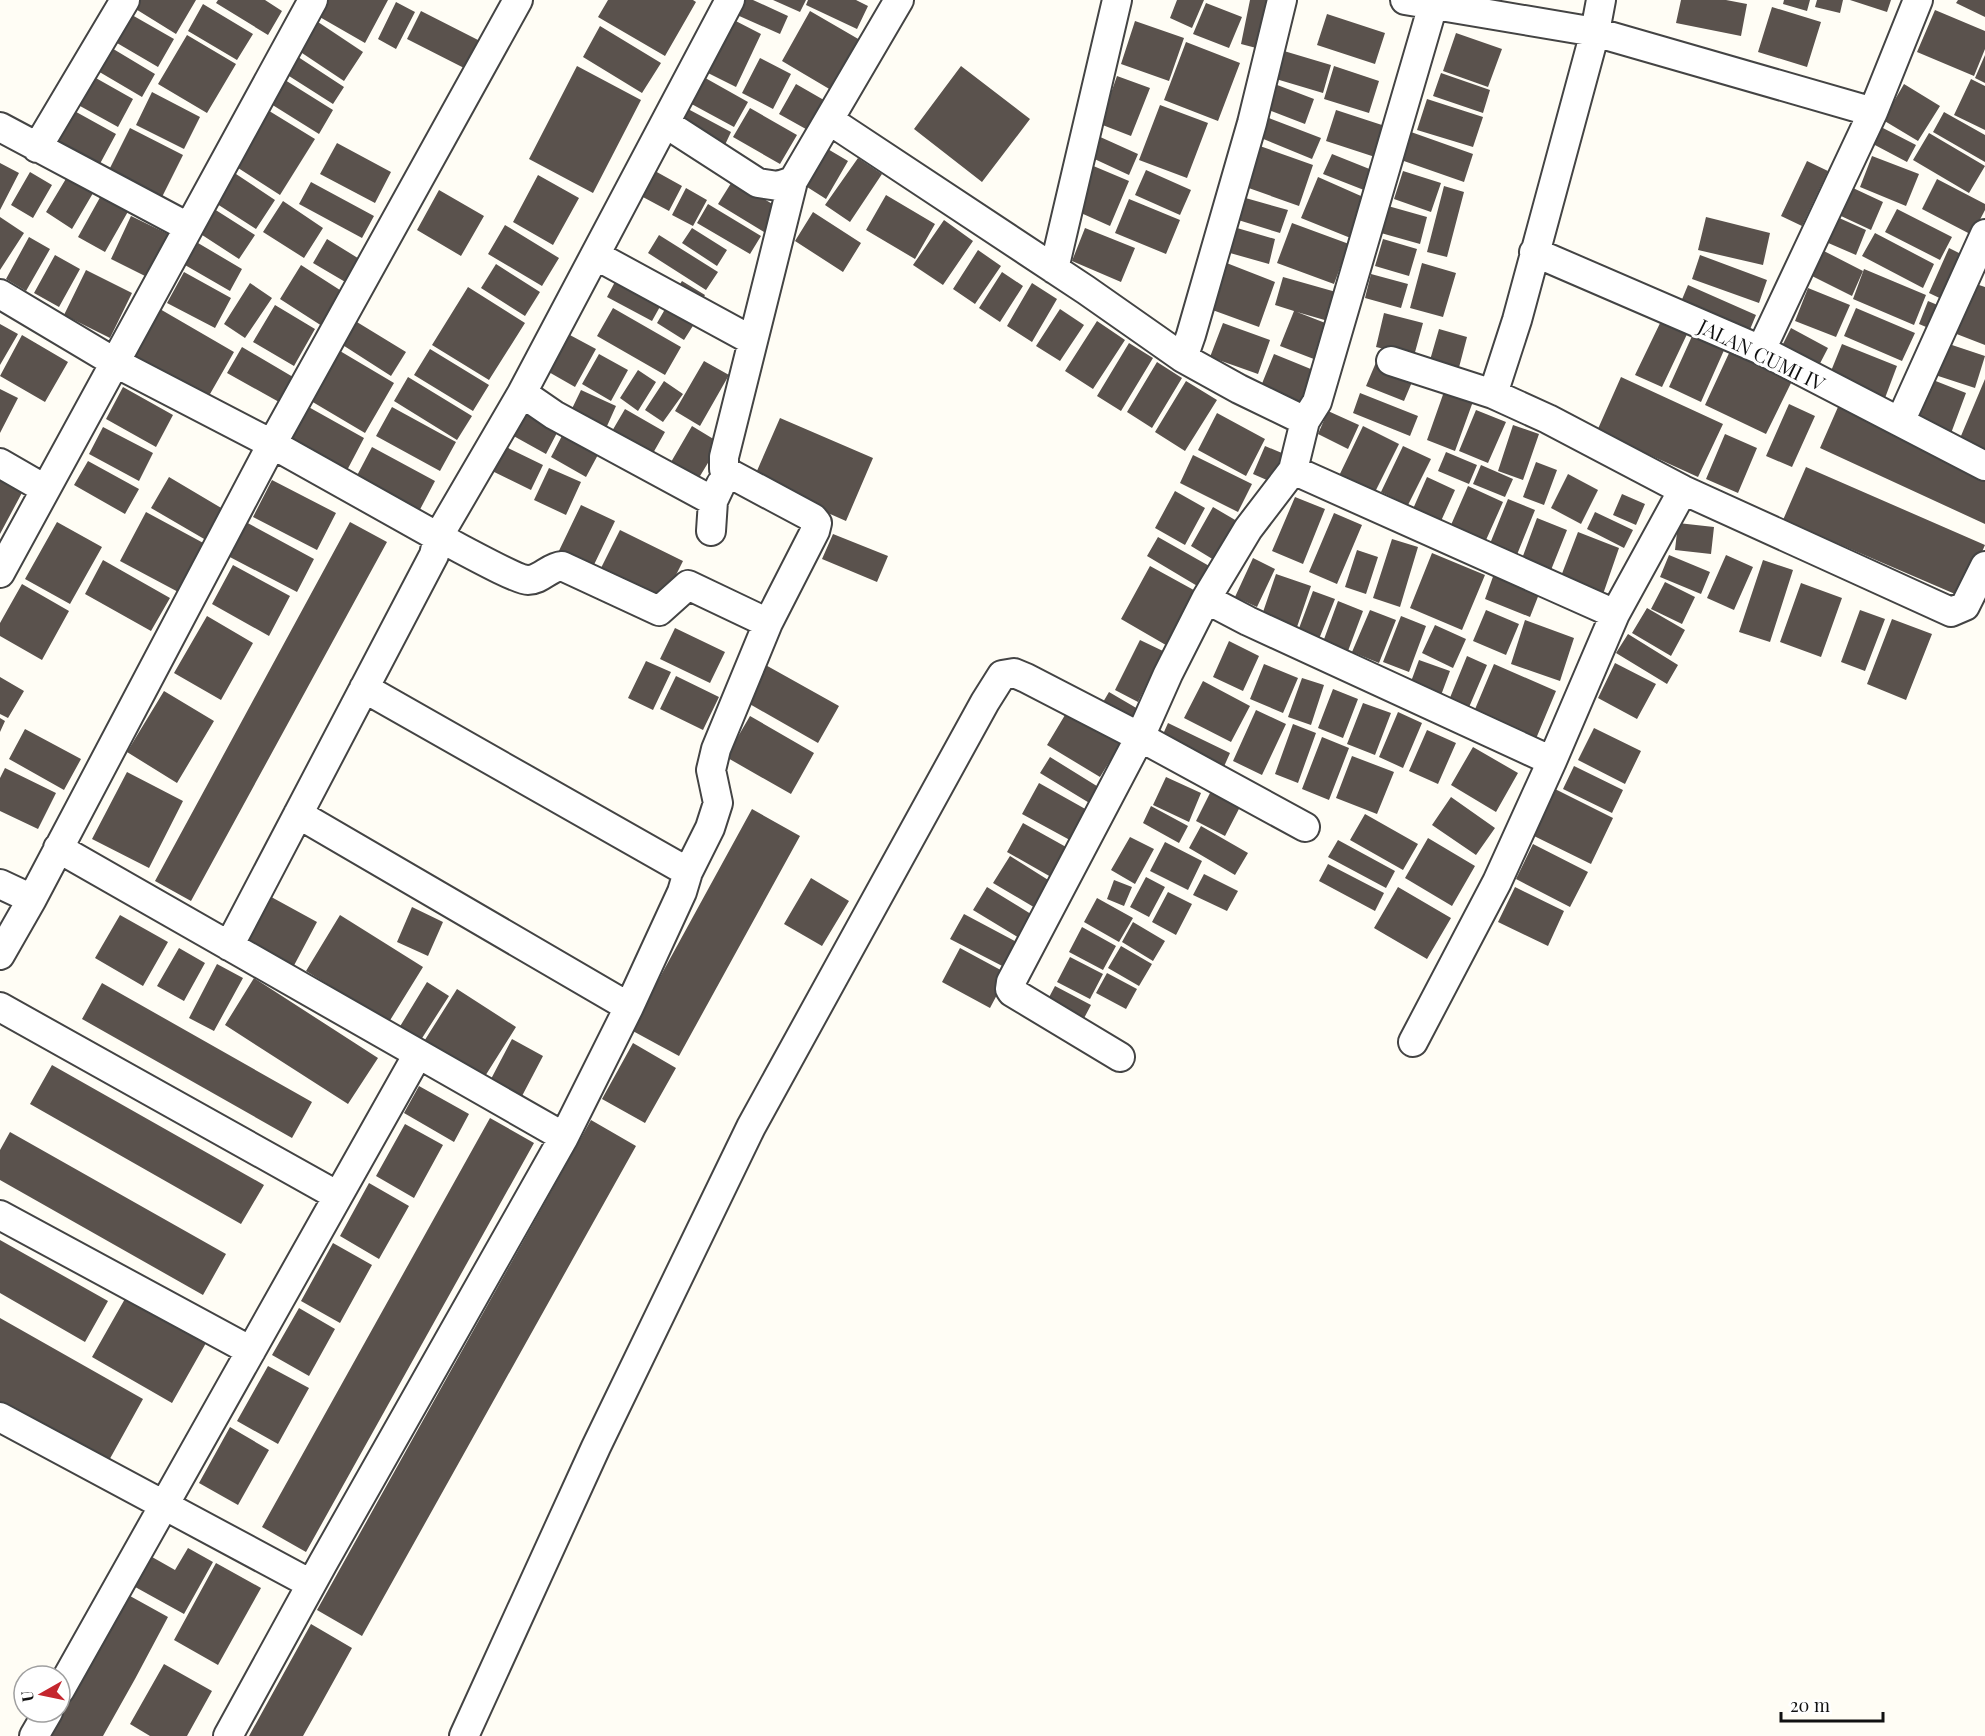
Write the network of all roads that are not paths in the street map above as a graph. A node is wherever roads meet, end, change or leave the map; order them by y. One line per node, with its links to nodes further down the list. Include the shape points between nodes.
1 (125, 0): 17 (street)
2 (313, 0): 19 (street)
3 (518, 0): 34 (street)
4 (730, 0): 15 (street)
5 (899, 0): 14 (street)
6 (1117, 0): 23 (street)
7 (1282, 0): 27 (street, via 1252,123)
8 (1404, 0): 11 (street)
9 (1600, 0): 12 (street)
10 (1918, 0): 13 (street)
11 (1433, 5): 12 (street); 32 (street, via 1317,402)
12 (1595, 32): 13 (street); 21 (street)
13 (1873, 112): 26 (street)
14 (829, 120): 18 (street); 23 (street)
15 (665, 123): 18 (street, via 758,183 778,186); 22 (street)
16 (0, 127): 17 (street)
17 (37, 148): 19 (street)
18 (793, 182): 25 (street)
19 (188, 227): 29 (street)
20 (1985, 234): 33 (street)
21 (1534, 252): 26 (street, JALAN CUMI IV); 31 (street)
22 (595, 255): 25 (street); 30 (street)
23 (1054, 269): 27 (street)
24 (0, 294): 29 (street)
25 (753, 341): 38 (street, via 724,457)
26 (1761, 350): 33 (street, JALAN CUMI IV)
27 (1183, 358): 32 (street)
28 (1391, 361): 31 (street)
29 (114, 362): 34 (street); 39 (street)
30 (522, 393): 41 (street, via 554,415); 43 (street)
31 (1493, 394): 40 (street)
32 (1305, 421): 37 (street)
33 (1900, 422): 36 (street, JALAN CUMI IV)
34 (272, 444): 43 (street); 54 (street)
35 (0, 464): 39 (street)
36 (1985, 466)
37 (1293, 470): 46 (street, via 1248,529); 47 (street)
38 (727, 472): 41 (street); 48 (street, via 817,523)
39 (45, 489): 45 (street)
40 (1683, 490): 44 (street, via 1951,612 1965,606); 47 (street)
41 (713, 501): 42 (street)
42 (711, 531)
43 (438, 537): 48 (street, via 523,579 539,577 562,566 659,611 688,585); 49 (street, via 434,555)
44 (1985, 566)
45 (0, 573)
46 (1206, 599): 50 (street); 51 (street)
47 (1615, 614): 51 (street)
48 (768, 623): 55 (street, via 716,748 711,770 718,803)
49 (364, 688): 52 (street); 55 (street)
50 (1140, 737): 53 (street); 64 (street, via 1010,986 1012,992); 74 (street, via 1014,673 1002,675 996,683 751,1127 596,1447)
51 (1552, 761): 62 (street, via 1497,882)
52 (298, 814): 58 (street); 61 (street)
53 (1305, 827)
54 (58, 848): 57 (street); 58 (street)
55 (688, 872): 61 (street)
56 (0, 884): 57 (street)
57 (32, 898): 59 (street)
58 (229, 946): 63 (street)
59 (0, 955)
60 (0, 1007): 66 (street)
61 (628, 1007): 65 (street)
62 (1413, 1042)
63 (417, 1054): 65 (street); 66 (street)
64 (1120, 1057)
65 (564, 1137): 71 (street)
66 (338, 1196): 68 (street)
67 (0, 1215): 68 (street)
68 (251, 1351): 70 (street)
69 (0, 1417): 70 (street)
70 (165, 1504): 71 (street); 72 (street)
71 (312, 1584): 73 (street)
72 (72, 1669)
73 (228, 1736)
74 (464, 1736)

